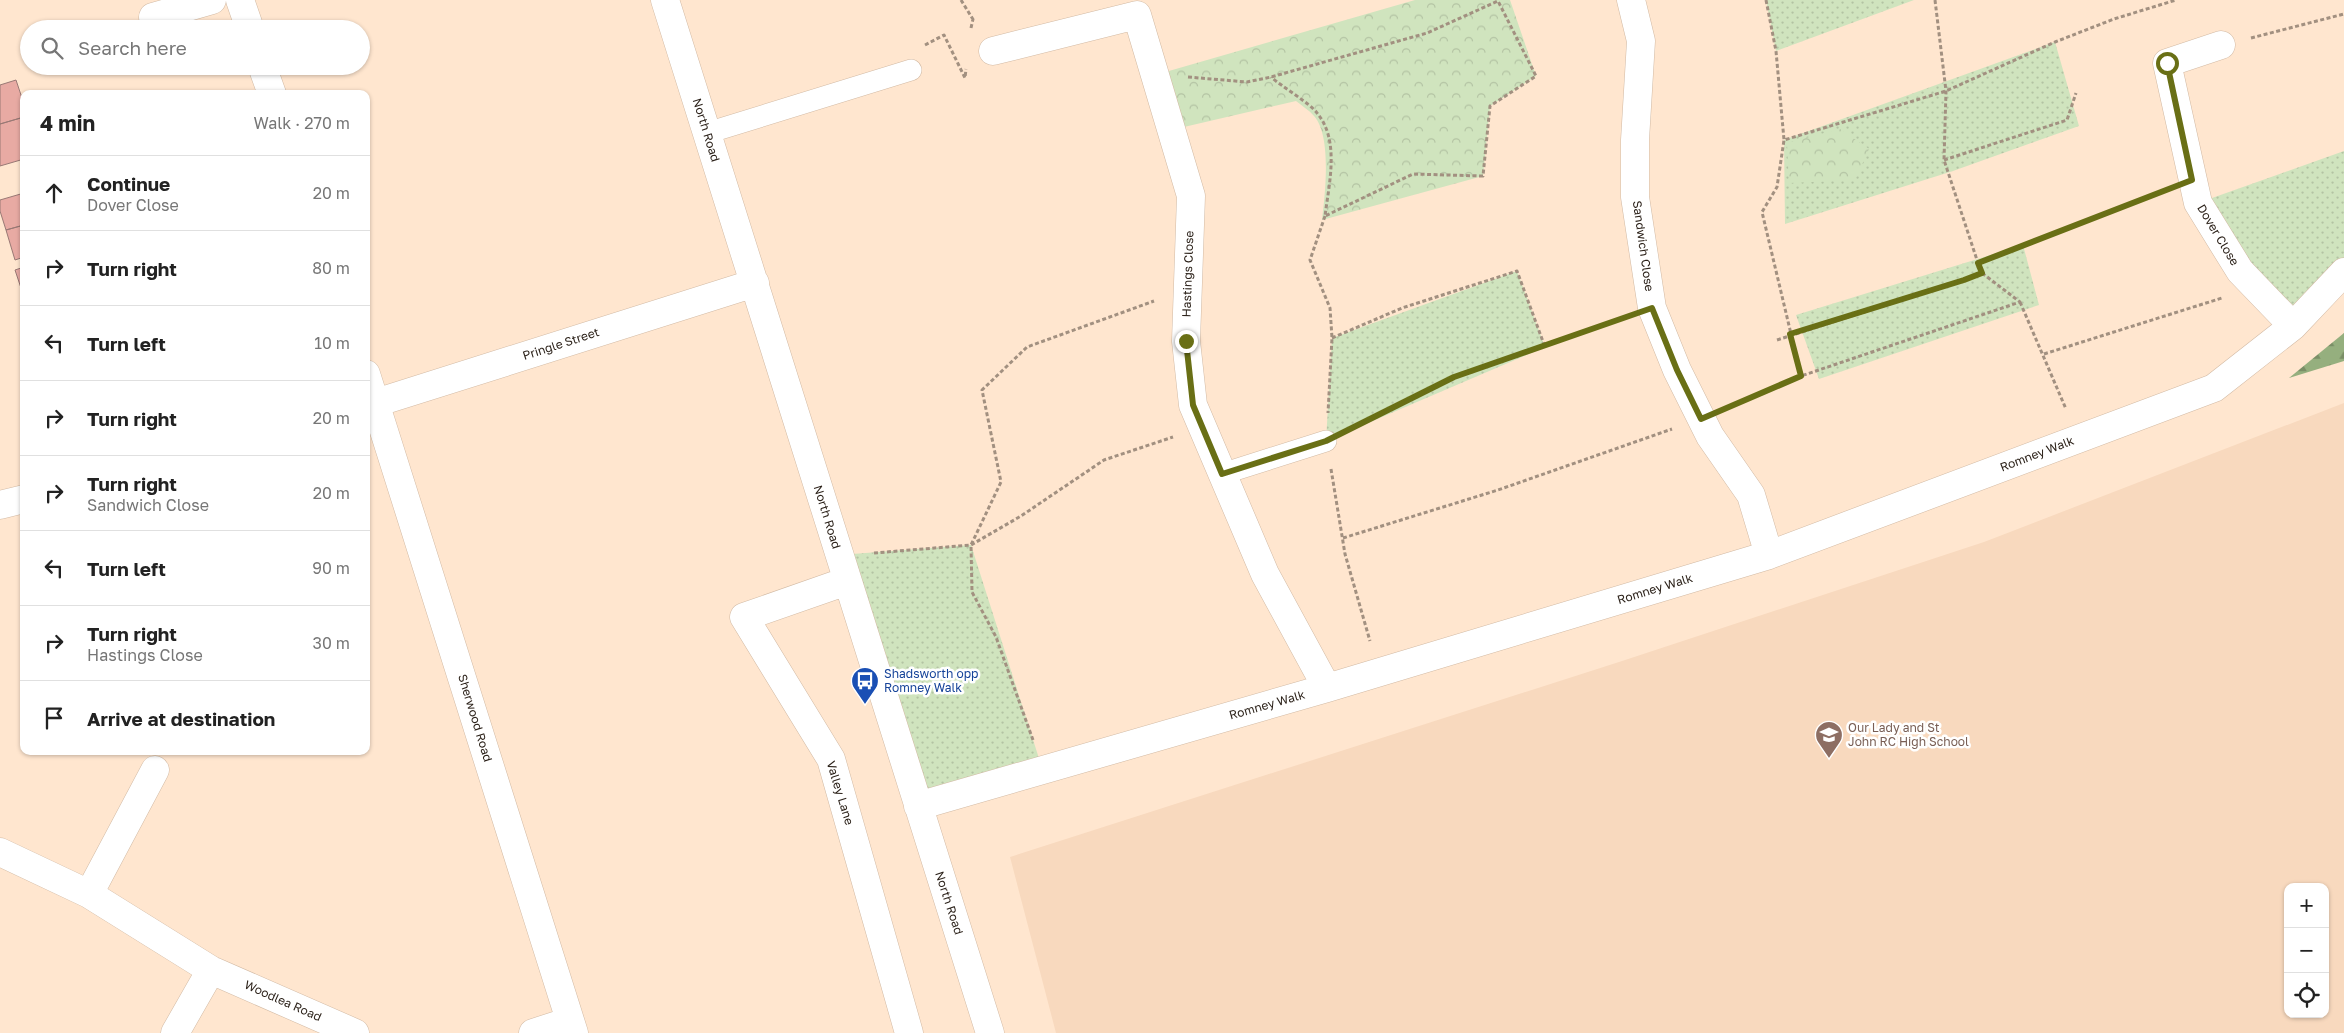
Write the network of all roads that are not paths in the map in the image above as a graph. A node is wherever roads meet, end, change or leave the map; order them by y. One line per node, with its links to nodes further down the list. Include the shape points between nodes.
1 (212, 0): 5 (street)
2 (240, 0): 6 (street)
3 (665, 0): 12 (street, North Road)
4 (1631, 0): 19 (street, Sandwich Close, via 1641,41 1635,197 1652,308 1701,419 1751,496)
5 (152, 17)
6 (247, 20)
7 (2221, 46): 15 (street, Dover Close, via 2167,63 2192,180 2198,203 2240,271)
8 (992, 51): 18 (street, Hastings Close, via 1137,15 1192,196 1186,341 1193,405)
9 (911, 70): 12 (lane)
10 (265, 75): 11 (street)
11 (271, 90)
12 (707, 133): 14 (street, North Road)
13 (2344, 272): 15 (street, Romney Walk)
14 (755, 283): 16 (street, Pringle Street); 20 (street, North Road)
15 (2293, 326): 19 (street, Romney Walk, via 2214,388)
16 (371, 404): 27 (street, Sherwood Road)
17 (1326, 441): 18 (lane)
18 (1222, 474): 21 (street, Hastings Close, via 1265,574)
19 (1769, 555): 21 (street, Romney Walk)
20 (847, 582): 23 (street, North Road); 31 (street, Valley Lane, via 744,617 830,759)
21 (1327, 688): 23 (street, Romney Walk)
22 (155, 770): 25 (street)
23 (918, 806): 32 (street, North Road)
24 (0, 852): 25 (street, Woodlea Road)
25 (89, 894): 26 (street, Woodlea Road)
26 (210, 970): 28 (street); 29 (street, Woodlea Road)
27 (572, 1027): 30 (street)
28 (175, 1033)
29 (355, 1033)
30 (533, 1033)
31 (909, 1033)
32 (990, 1033)

